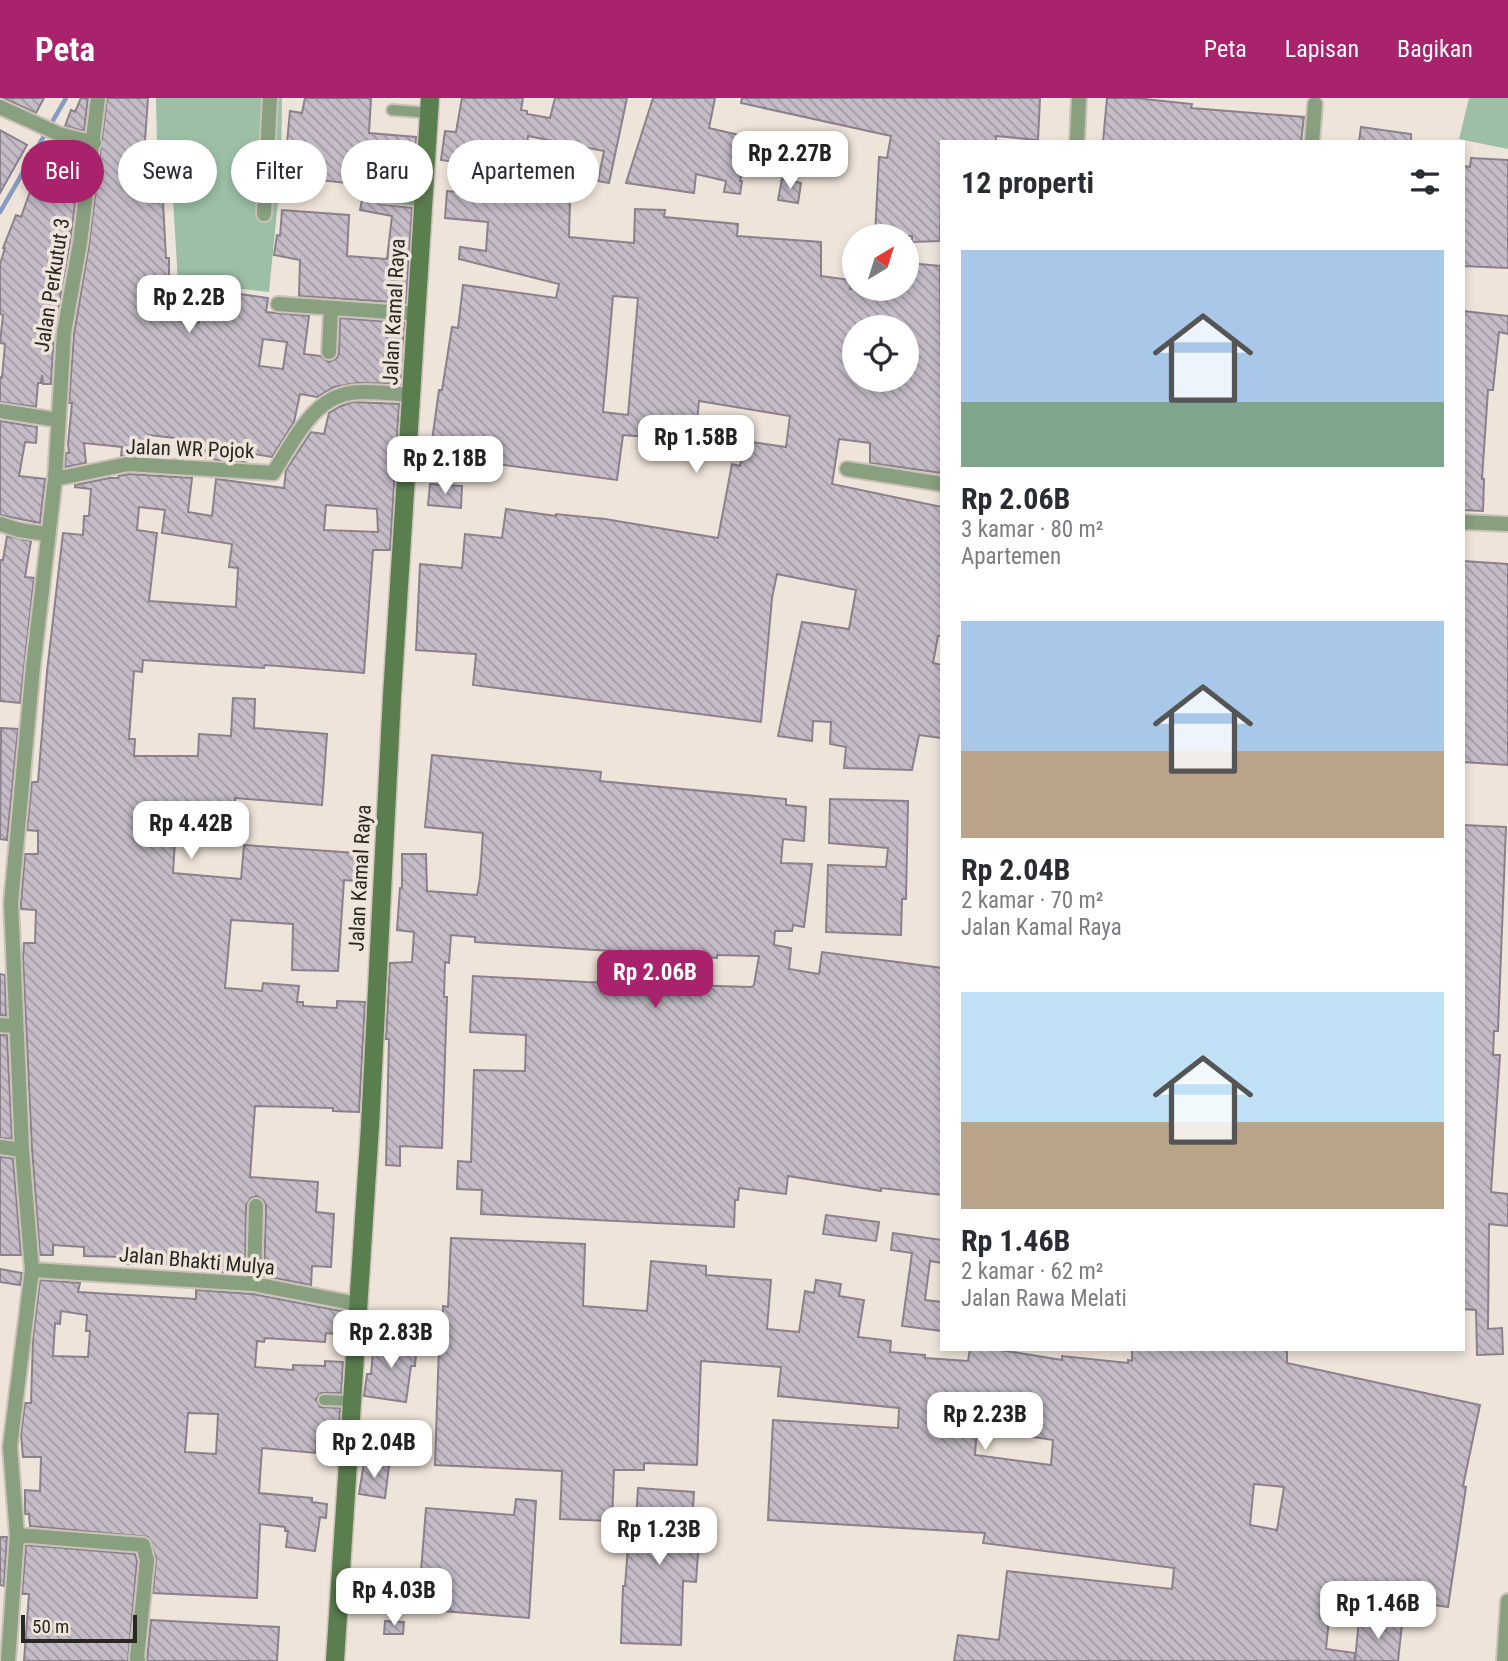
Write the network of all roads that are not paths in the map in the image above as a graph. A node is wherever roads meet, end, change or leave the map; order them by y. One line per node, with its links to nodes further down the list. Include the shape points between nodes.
1 (98, 98): 9 (street, Jalan Perkutut 3)
2 (270, 98): 15 (street)
3 (1079, 98): 11 (street)
4 (1315, 104): 12 (street)
5 (430, 106): 7 (street); 10 (main road, Jalan Kamal Raya)
6 (0, 107): 8 (street)
7 (392, 110)
8 (83, 140)
9 (94, 140)
10 (428, 140)
11 (1077, 140)
12 (1312, 140)
13 (86, 203): 22 (street, Jalan Perkutut 3, via 64,332)
14 (424, 203): 18 (main road, Jalan Kamal Raya)
15 (264, 214)
16 (278, 304): 17 (street)
17 (331, 308): 18 (street); 19 (street)
18 (418, 314): 20 (main road, Jalan Kamal Raya)
19 (329, 352)
20 (412, 396): 24 (street, Jalan WR Pojok, via 354,392 331,397 273,473 128,464); 38 (main road, Jalan Kamal Raya)
21 (0, 411): 22 (street)
22 (58, 420): 24 (street, Jalan Perkutut 3)
23 (847, 469): 25 (street)
24 (55, 479): 29 (street, Jalan Perkutut 3)
25 (940, 484)
26 (1465, 522): 28 (street)
27 (0, 524): 29 (street)
28 (1508, 524)
29 (47, 534): 30 (street, Jalan Perkutut 3)
30 (6, 902): 32 (street, Jalan Perkutut 3)
31 (0, 1025): 32 (street)
32 (15, 1026): 34 (street, Jalan Perkutut 3)
33 (0, 1147): 34 (street)
34 (22, 1150): 36 (street, Jalan Perkutut 3)
35 (256, 1206): 37 (street)
36 (32, 1269): 37 (street, Jalan Bhakti Mulya); 41 (street, Jalan Perkutut 3, via 10,1447)
37 (254, 1284): 38 (street, Jalan Bhakti Mulya)
38 (358, 1304): 40 (main road, Jalan Kamal Raya)
39 (324, 1400): 40 (street)
40 (351, 1401): 45 (main road, Jalan Kamal Raya)
41 (17, 1535): 43 (street, Jalan Perkutut 3); 44 (street, via 143,1545 147,1560)
42 (1508, 1601): 46 (street)
43 (8, 1661)
44 (138, 1661)
45 (335, 1661)
46 (1504, 1661)

